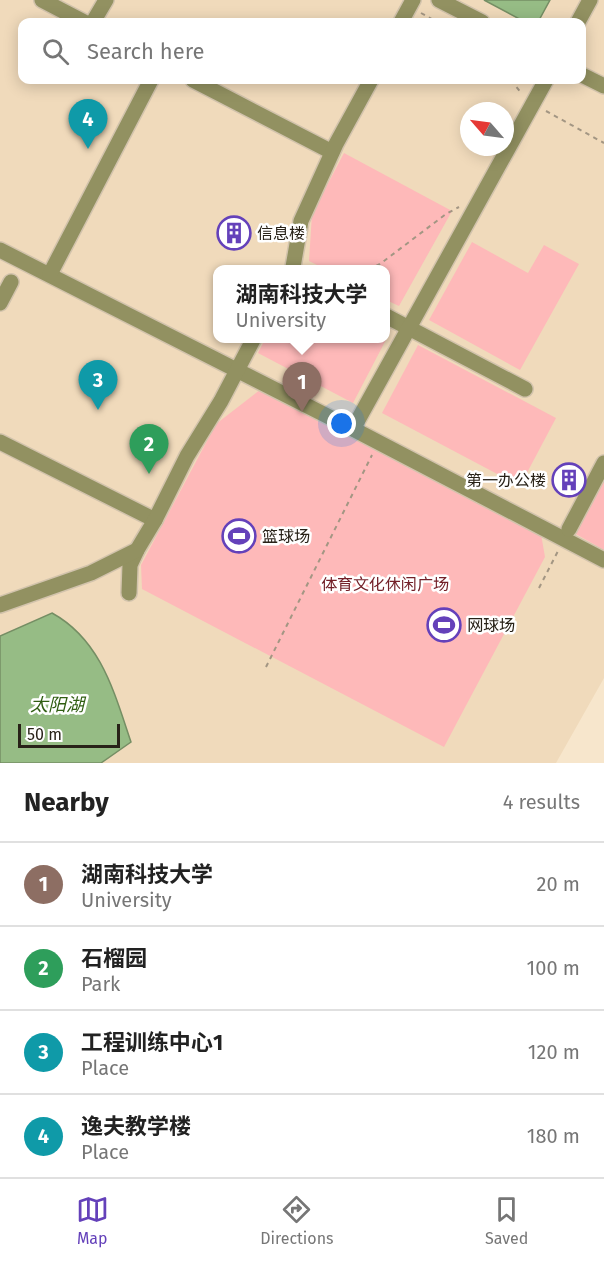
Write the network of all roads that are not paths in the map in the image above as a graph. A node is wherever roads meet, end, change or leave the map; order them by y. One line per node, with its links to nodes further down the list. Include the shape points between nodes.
1 (42, 0): 6 (street)
2 (106, 0): 7 (street)
3 (413, 0): 8 (street)
4 (439, 0): 9 (street)
5 (590, 0): 10 (street)
6 (76, 18)
7 (95, 18)
8 (403, 18)
9 (474, 18)
10 (580, 18)
11 (586, 77): 16 (street)
12 (149, 84): 20 (street)
13 (201, 84): 17 (street)
14 (368, 84): 17 (street)
15 (544, 84): 24 (street)
16 (604, 86)
17 (332, 152): 19 (street, via 301,221)
18 (0, 250): 20 (street)
19 (295, 265)
20 (50, 274): 26 (street)
21 (11, 282): 22 (street)
22 (0, 303)
23 (390, 318): 24 (street)
24 (409, 328): 27 (street); 28 (street)
25 (252, 343): 26 (street)
26 (237, 370): 28 (street); 31 (street)
27 (525, 389)
28 (353, 429): 32 (street)
29 (0, 442): 31 (street)
30 (604, 462): 32 (street)
31 (155, 520): 33 (street)
32 (567, 534): 34 (street)
33 (136, 550): 35 (street, via 130,566); 36 (street, via 91,573)
34 (604, 560)
35 (129, 593)
36 (0, 604)

